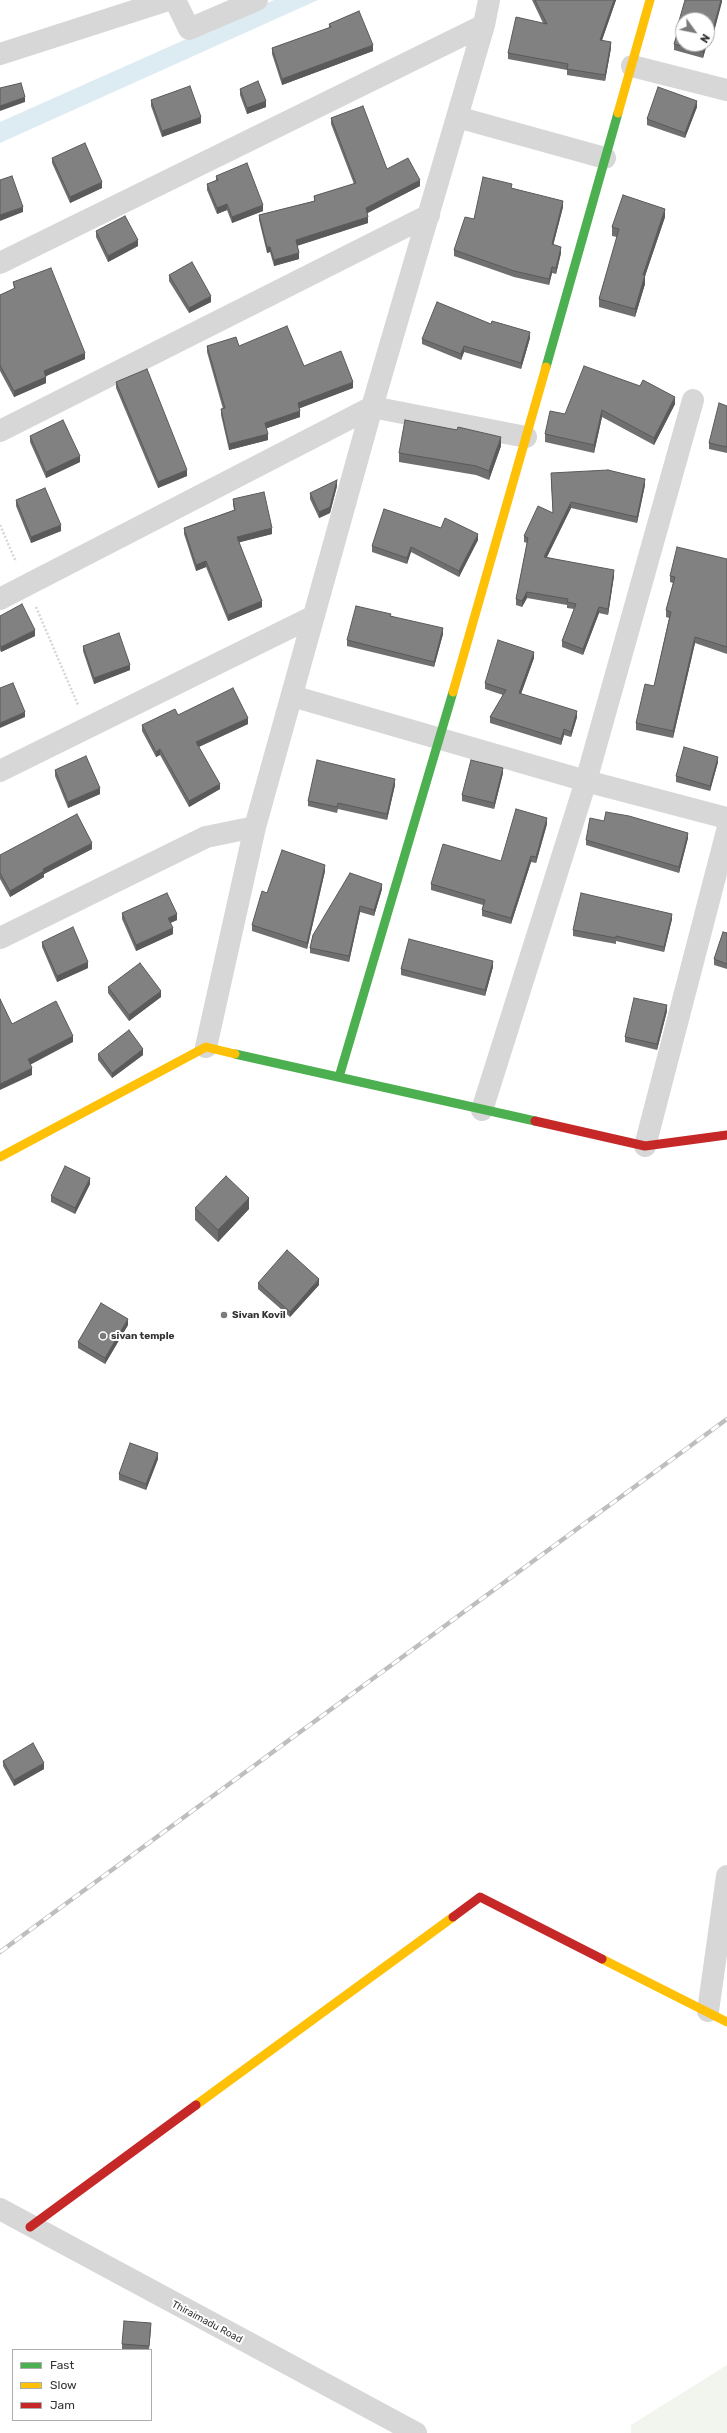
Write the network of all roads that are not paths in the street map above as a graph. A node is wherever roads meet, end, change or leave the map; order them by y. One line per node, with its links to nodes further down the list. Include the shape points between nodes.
1 (168, 0): 7 (street)
2 (175, 0): 3 (street, via 189,29)
3 (257, 0)
4 (489, 0): 6 (street)
5 (650, 0): 8 (street)
6 (484, 25): 10 (street); 13 (street)
7 (0, 54)
8 (632, 66): 9 (street); 11 (street)
9 (727, 90)
10 (457, 117): 11 (street); 12 (street)
11 (605, 158): 17 (street)
12 (429, 215): 15 (street); 16 (street)
13 (0, 263)
14 (692, 400): 23 (street)
15 (372, 408): 17 (street); 18 (street); 19 (street)
16 (0, 431)
17 (526, 437): 21 (street)
18 (0, 599)
19 (314, 616): 20 (street); 22 (street)
20 (292, 696): 21 (street); 25 (street)
21 (440, 739): 23 (street); 29 (street)
22 (0, 772)
23 (586, 781): 24 (street); 30 (street)
24 (727, 818)
25 (255, 827): 27 (street, via 206,837); 28 (street)
26 (727, 831): 32 (street)
27 (0, 938)
28 (206, 1047): 29 (street); 33 (street)
29 (339, 1077): 30 (street)
30 (482, 1110): 32 (street)
31 (727, 1134): 32 (street)
32 (645, 1146)
33 (0, 1156)
34 (727, 1876): 35 (street)
35 (708, 2011): 36 (street); 38 (street, via 480,1896)
36 (727, 2022)
37 (0, 2209): 38 (street, Thiraimadu Road)
38 (30, 2227): 39 (street, Thiraimadu Road)
39 (416, 2433)

